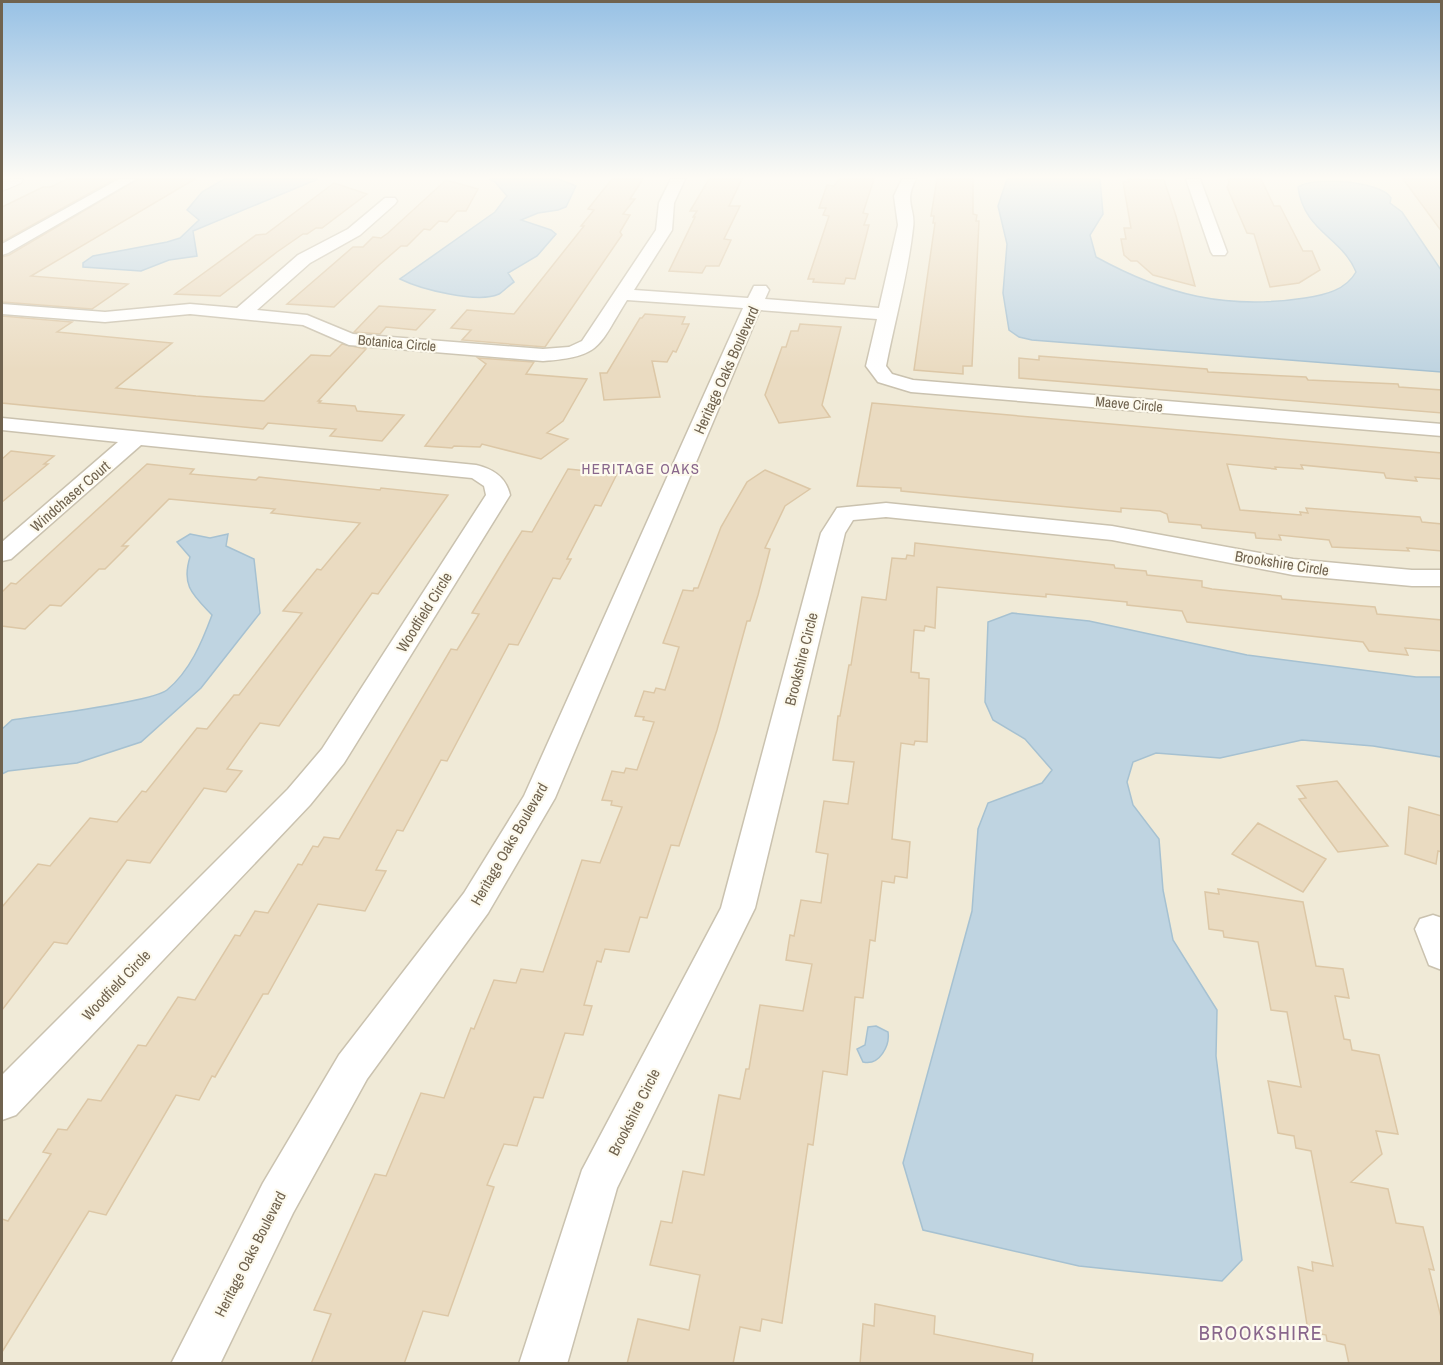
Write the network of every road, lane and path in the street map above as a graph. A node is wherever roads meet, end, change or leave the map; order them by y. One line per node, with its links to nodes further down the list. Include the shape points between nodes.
1 (334, 243): 10 (street, via 304,259)
2 (656, 243): 6 (street, Botanica Circle)
3 (902, 243): 8 (street, Maeve Circle)
4 (1216, 243): 5 (street)
5 (1219, 252)
6 (627, 287): 7 (street); 10 (street, Botanica Circle, via 590,345 573,353 543,355 349,339 307,320)
7 (757, 297): 8 (street); 17 (street, Heritage Oaks Boulevard, via 539,798 476,903 353,1067 278,1198)
8 (888, 307): 12 (street, Maeve Circle, via 876,366 885,378 911,386)
9 (2, 309): 10 (street, Botanica Circle, via 105,317 190,309)
10 (241, 314)
11 (2, 424): 13 (street, Woodfield Circle)
12 (1442, 430)
13 (137, 437): 14 (street, Windchaser Court); 16 (street, Woodfield Circle, via 476,472 489,478 498,495 333,756 299,797)
14 (2, 554)
15 (1442, 578): 18 (street, Brookshire Circle, via 1293,567 1112,533 886,510 845,513 833,533 738,908 597,1184)
16 (2, 1102)
17 (195, 1364)
18 (543, 1364)

